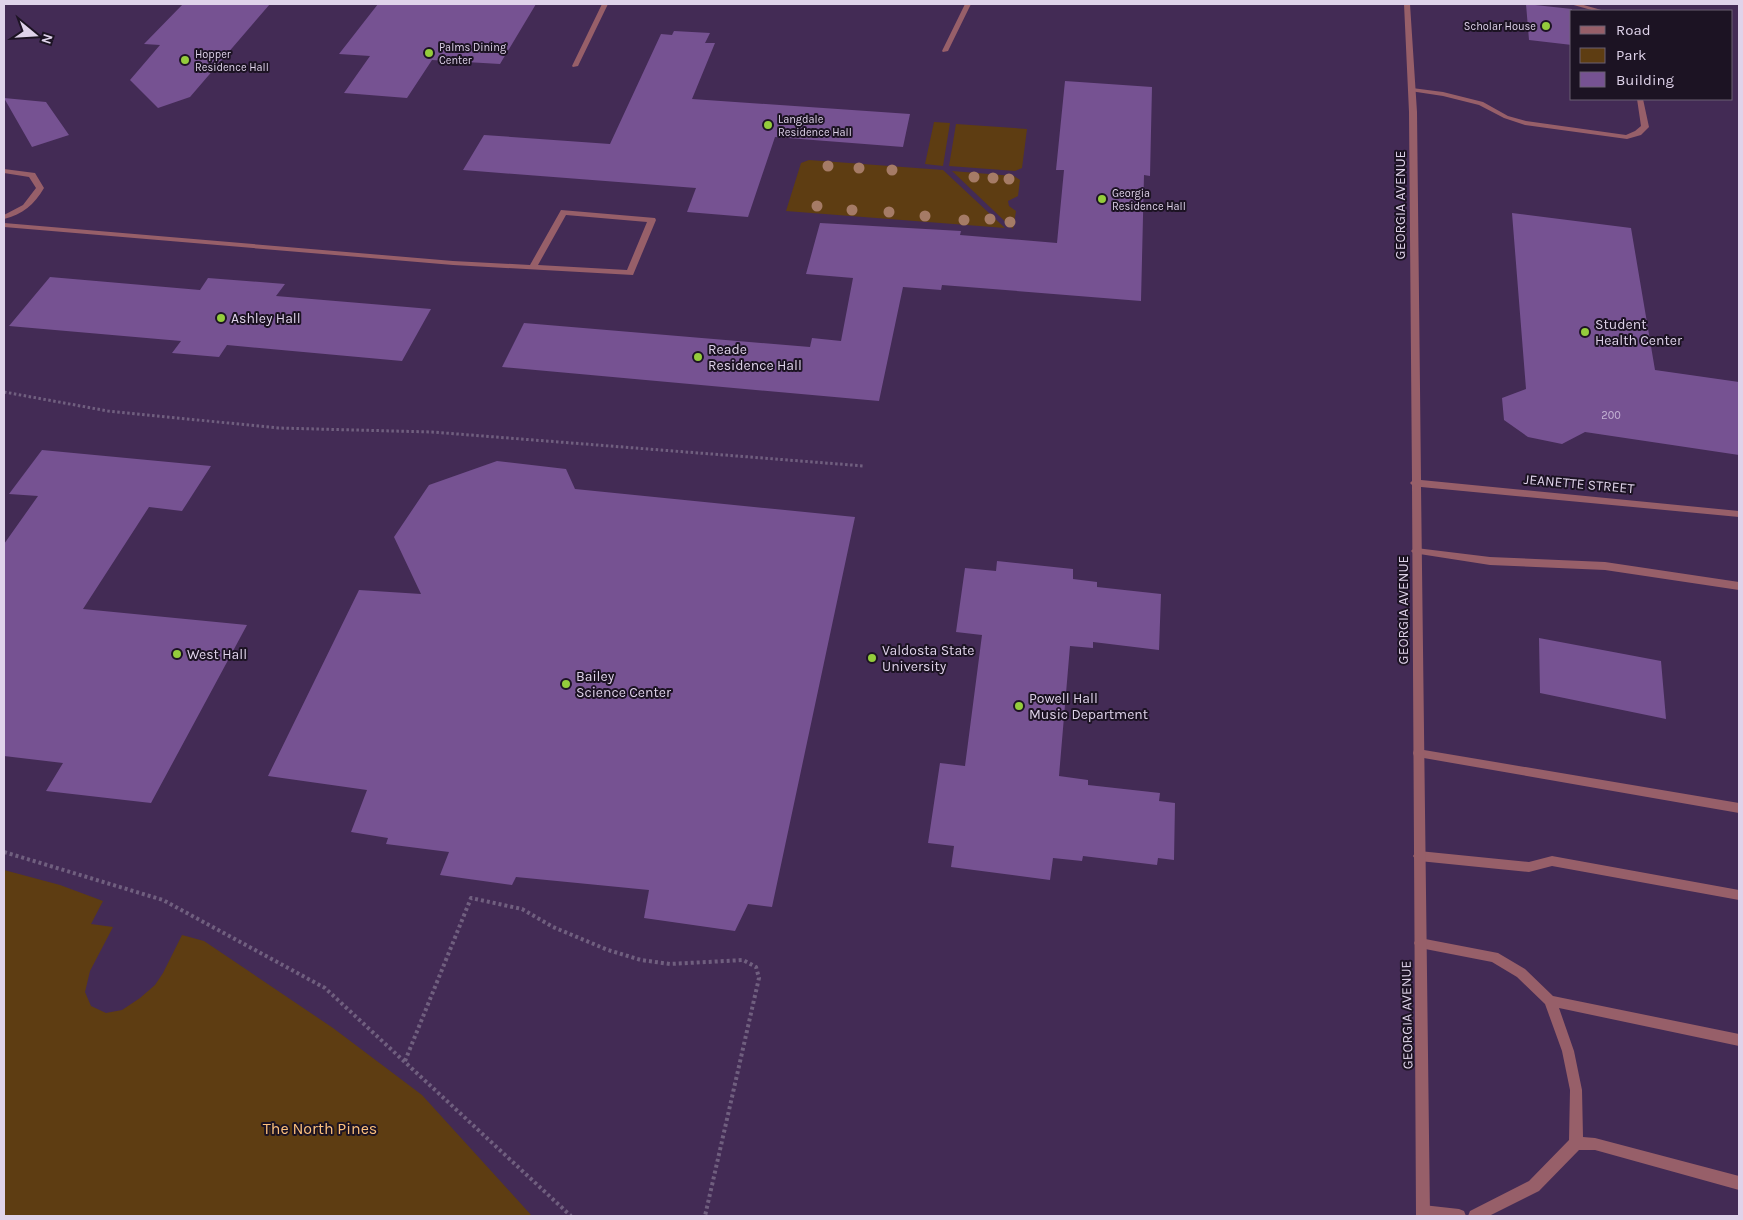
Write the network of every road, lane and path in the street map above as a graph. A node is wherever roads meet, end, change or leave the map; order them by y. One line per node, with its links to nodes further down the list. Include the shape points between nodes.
1 (605, 4): 7 (street)
2 (968, 4): 6 (street)
3 (1407, 4): 8 (street, GEORGIA AVENUE)
4 (1573, 4): 5 (street)
5 (1598, 10)
6 (945, 51)
7 (575, 66)
8 (1412, 90): 9 (street, via 1481,103 1506,117 1525,122 1627,137 1645,127); 16 (street, GEORGIA AVENUE)
9 (1640, 100)
10 (4, 171): 11 (street, via 32,175 40,188 34,202)
11 (4, 217)
12 (4, 225): 13 (street)
13 (533, 267): 13 (street, via 564,212 652,220 630,273)
14 (4, 392): 15 (path, via 108,411 278,428 432,432)
15 (864, 466)
16 (1415, 483): 17 (street, JEANETTE STREET); 18 (street, GEORGIA AVENUE)
17 (1739, 514)
18 (1416, 551): 19 (street, via 1490,561 1605,566); 20 (street, GEORGIA AVENUE)
19 (1739, 586)
20 (1418, 753): 21 (street); 23 (street, GEORGIA AVENUE)
21 (1739, 808)
22 (4, 852): 28 (path, via 163,900 326,988)
23 (1419, 856): 24 (street, via 1529,867 1552,861); 25 (street, GEORGIA AVENUE)
24 (1739, 895)
25 (1420, 943): 26 (street, via 1494,957 1521,973); 31 (street, GEORGIA AVENUE)
26 (1550, 1001): 27 (street); 29 (street, via 1568,1051 1576,1090)
27 (1739, 1040)
28 (405, 1061): 32 (path); 33 (path, via 471,898 522,909 608,950 641,960 670,964 744,960 756,967 759,978)
29 (1576, 1143): 30 (street, via 1595,1144); 35 (street, via 1534,1186)
30 (1739, 1183)
31 (1423, 1214): 34 (street)
32 (571, 1216)
33 (705, 1216)
34 (1458, 1216)
35 (1475, 1216)

